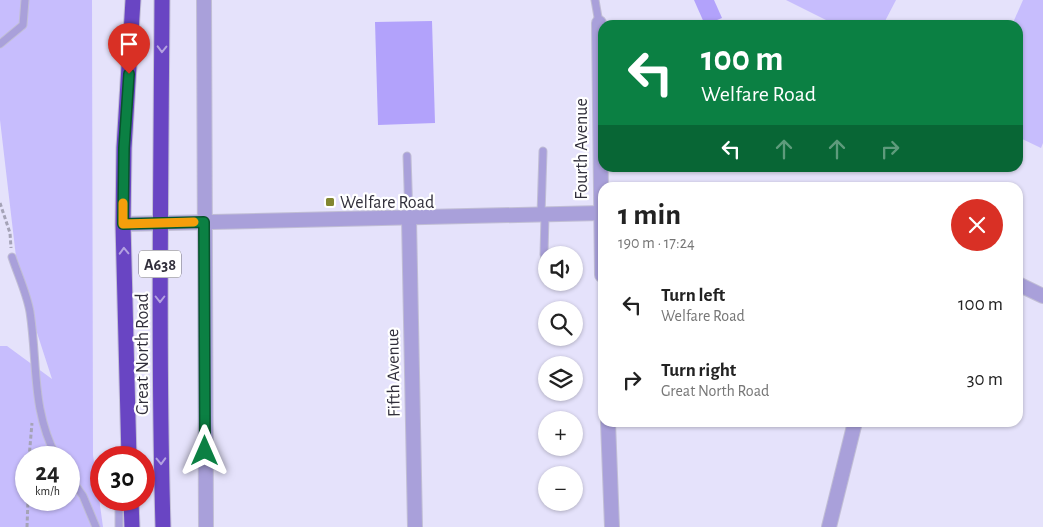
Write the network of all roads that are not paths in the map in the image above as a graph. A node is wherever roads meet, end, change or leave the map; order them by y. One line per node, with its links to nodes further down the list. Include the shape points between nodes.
1 (25, 0): 7 (lane, via 23,25)
2 (133, 0): 15 (highway, Great North Road / A638)
3 (162, 0): 14 (highway, Great North Road / A638, one-way to 14)
4 (204, 0): 13 (street)
5 (595, 0): 6 (lane)
6 (598, 20)
7 (0, 44)
8 (543, 151): 11 (lane)
9 (407, 156): 12 (lane)
10 (598, 213): 11 (street)
11 (543, 215): 12 (street); 16 (lane)
12 (409, 219): 13 (street); 34 (street, Fifth Avenue)
13 (204, 222): 14 (street); 33 (street)
14 (160, 223): 15 (street); 32 (highway, Great North Road / A638, one-way to 32)
15 (123, 224): 22 (highway, Great North Road / A638, one-way to 15)
16 (544, 246)
17 (12, 257): 23 (lane, via 29,309 39,409)
18 (1023, 286): 19 (street)
19 (1043, 296)
20 (608, 427): 35 (street)
21 (854, 427): 36 (street)
22 (129, 442): 24 (lane); 25 (highway, Great North Road / A638)
23 (51, 446)
24 (128, 446)
25 (129, 446)
26 (80, 492): 29 (lane)
27 (119, 511): 30 (lane)
28 (131, 511): 31 (highway)
29 (96, 527)
30 (120, 527)
31 (132, 527)
32 (163, 527)
33 (206, 527)
34 (415, 527)
35 (612, 527)
36 (829, 527)

